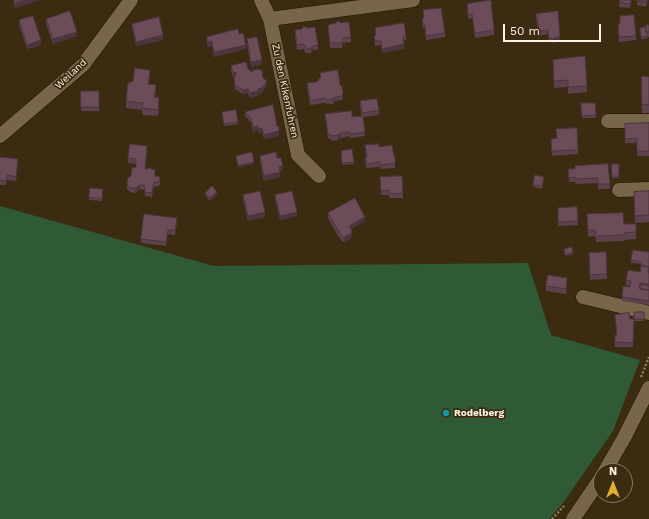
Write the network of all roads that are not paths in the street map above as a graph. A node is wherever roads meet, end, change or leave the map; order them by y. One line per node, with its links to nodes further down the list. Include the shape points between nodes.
1 (131, 0): 7 (street, Weiland, via 83,65)
2 (261, 0): 4 (street, Zu den Kikenfuhren)
3 (413, 0): 4 (street)
4 (270, 19): 8 (street, Zu den Kikenfuhren, via 298,155)
5 (608, 121): 6 (street)
6 (649, 121)
7 (0, 136)
8 (319, 176)
9 (649, 189): 10 (street)
10 (619, 190)
11 (583, 297): 12 (street)
12 (649, 313)
13 (649, 388): 14 (street)
14 (610, 463)
15 (593, 490): 16 (street)
16 (573, 519)

